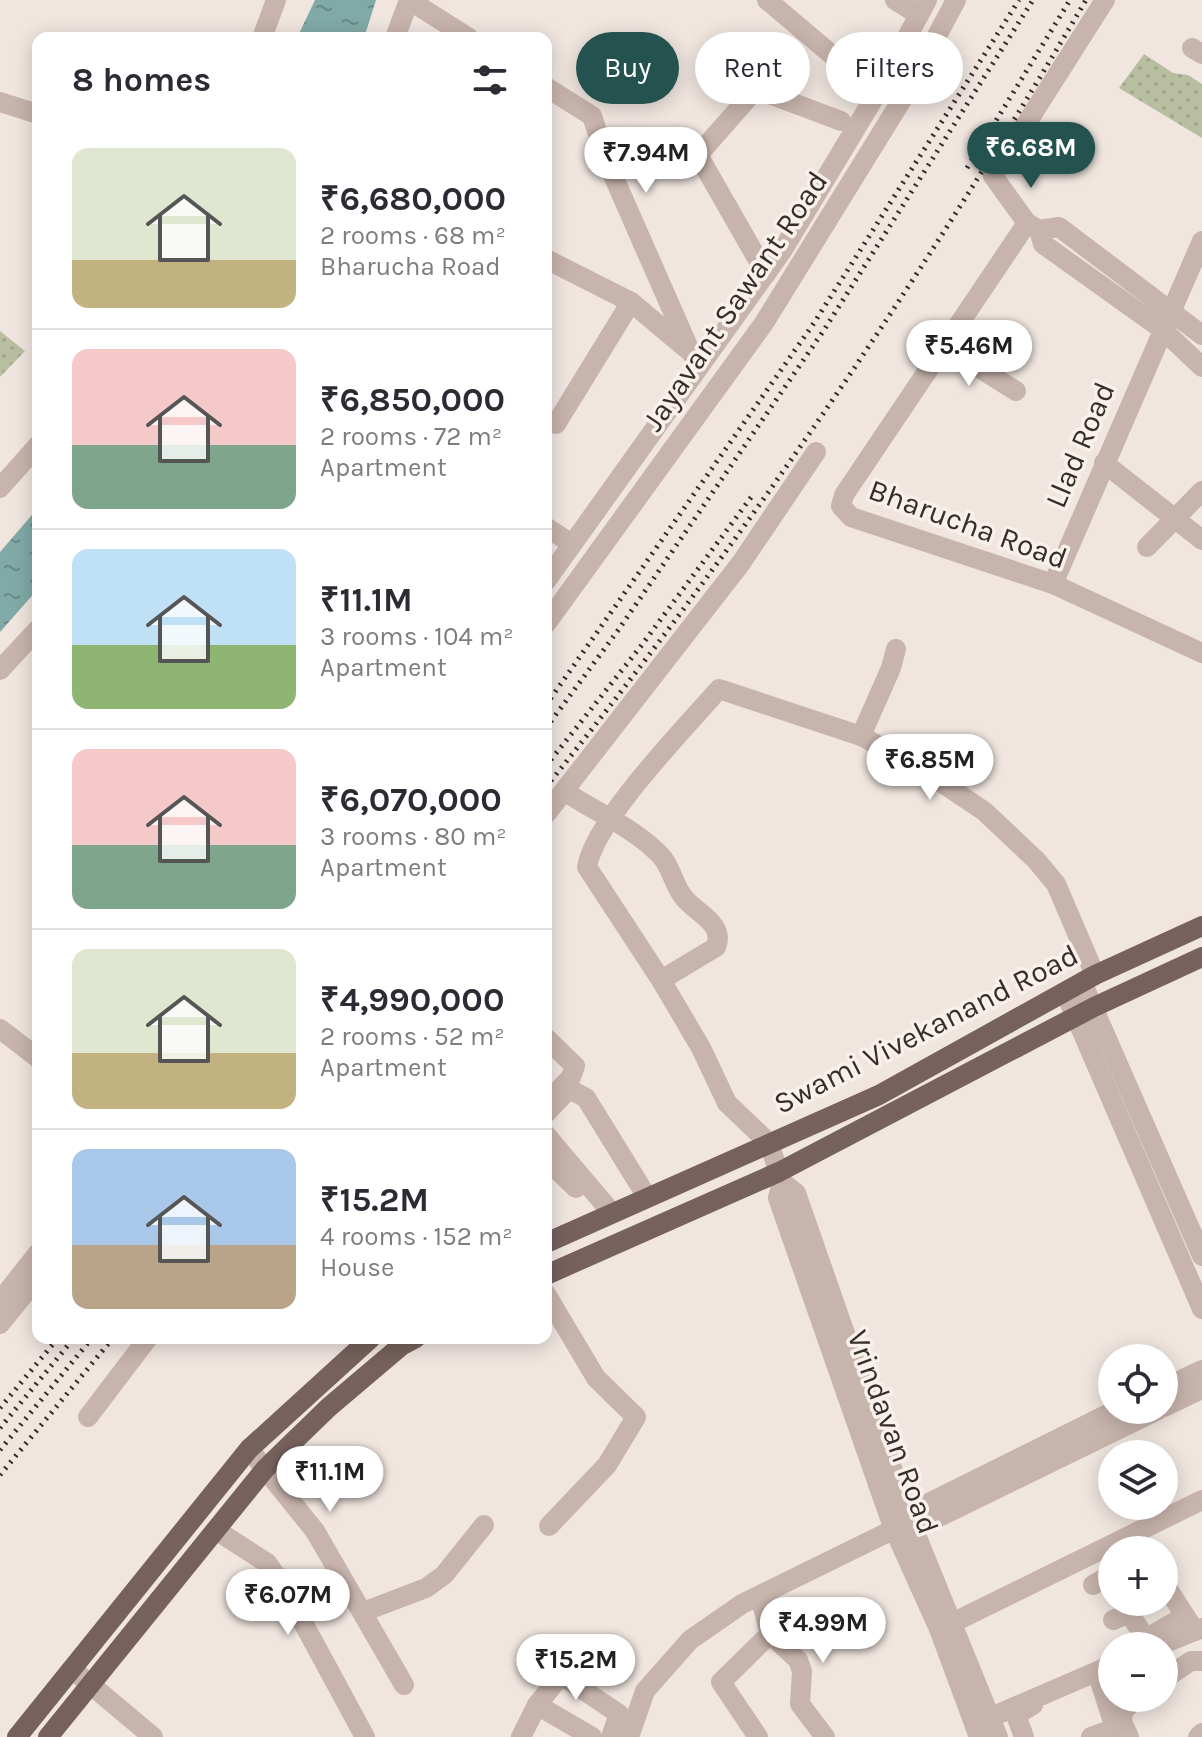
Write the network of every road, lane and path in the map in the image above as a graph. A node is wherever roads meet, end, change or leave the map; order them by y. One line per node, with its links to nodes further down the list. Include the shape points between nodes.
1 (276, 0): 8 (street)
2 (409, 0): 9 (street); 10 (street)
3 (767, 0): 12 (street)
4 (895, 0): 7 (street)
5 (956, 0): 29 (street, Jayavant Sawant Road, via 908,90 764,323)
6 (1105, 0): 18 (street, via 993,176)
7 (923, 8): 11 (street)
8 (264, 32)
9 (397, 32)
10 (460, 32)
11 (910, 32)
12 (826, 50)
13 (552, 91): 27 (street, via 592,116 608,164)
14 (0, 102): 16 (street)
15 (870, 104): 21 (street)
16 (32, 112)
17 (841, 121): 21 (street, via 756,89 698,155)
18 (1033, 226): 23 (street, via 1059,227); 24 (street, via 1043,244); 26 (street, Bharucha Road)
19 (1202, 241): 23 (street, Llad Road)
20 (552, 262): 22 (street)
21 (766, 274): 27 (street)
22 (631, 302): 27 (street); 32 (street)
23 (1171, 309): 24 (street, Llad Road); 25 (street)
24 (1162, 329): 28 (street); 35 (street, Llad Road)
25 (1202, 335)
26 (946, 347): 30 (street); 44 (street, Bharucha Road, via 841,506 851,517)
27 (697, 358): 29 (street); 41 (street)
28 (1202, 367)
29 (724, 378): 45 (street, Jayavant Sawant Road)
30 (1016, 391)
31 (1137, 423): 35 (street)
32 (556, 424)
33 (32, 452): 36 (street)
34 (816, 452): 51 (street, via 741,563)
35 (1107, 465): 38 (street); 44 (street, Llad Road)
36 (0, 488)
37 (1202, 491): 38 (street)
38 (1175, 518): 40 (street); 42 (street)
39 (552, 531): 41 (street)
40 (1202, 540)
41 (572, 544): 43 (street)
42 (1147, 547)
43 (552, 572)
44 (1053, 584): 48 (street, Bharucha Road)
45 (552, 616)
46 (32, 635): 49 (street)
47 (896, 649): 50 (street)
48 (1202, 653)
49 (0, 670)
50 (861, 736): 53 (street, via 719,689); 57 (street, via 984,811 1036,860 1056,884)
51 (564, 791): 52 (street); 53 (street)
52 (552, 806)
53 (611, 819): 56 (street, via 587,867); 56 (street, via 662,857 682,896 719,934 716,947)
54 (1202, 926): 57 (main road, Swami Vivekanand Road)
55 (1202, 957): 58 (main road, Swami Vivekanand Road)
56 (661, 980): 67 (street, via 727,1103)
57 (1081, 983): 58 (street); 62 (main road, Swami Vivekanand Road)
58 (1085, 1012): 65 (main road, Swami Vivekanand Road); 73 (street); 79 (street)
59 (0, 1029): 61 (street)
60 (552, 1044): 63 (street, via 575,1066)
61 (32, 1053)
62 (879, 1095): 65 (street); 67 (main road, Swami Vivekanand Road)
63 (552, 1097)
64 (552, 1107): 70 (street, via 565,1093 586,1098)
65 (887, 1115): 69 (main road, Swami Vivekanand Road)
66 (552, 1143): 71 (street)
67 (769, 1143): 69 (street, Vrindavan Road); 70 (main road, Swami Vivekanand Road)
68 (552, 1164): 71 (street)
69 (780, 1177): 75 (main road, Swami Vivekanand Road); 95 (street, Vrindavan Road, via 778,1198)
70 (647, 1197): 71 (main road, Swami Vivekanand Road)
71 (608, 1215): 72 (main road, Swami Vivekanand Road)
72 (552, 1238)
73 (1202, 1256)
74 (32, 1261): 77 (street)
75 (552, 1272)
76 (32, 1284): 80 (street)
77 (0, 1301)
78 (552, 1304): 97 (street, via 596,1378 636,1417 607,1465)
79 (1202, 1309)
80 (0, 1324)
81 (143, 1344): 88 (street)
82 (364, 1344): 91 (main road)
83 (405, 1344): 93 (main road)
84 (1202, 1370): 85 (street)
85 (1178, 1381)
86 (1202, 1389): 87 (street)
87 (1178, 1400)
88 (88, 1417)
89 (1098, 1420): 92 (street)
90 (1124, 1424): 92 (street)
91 (249, 1449): 93 (street); 101 (main road)
92 (1016, 1468): 95 (street, via 935,1519)
93 (265, 1469): 98 (main road); 105 (street, via 315,1531)
94 (1202, 1500): 108 (street)
95 (909, 1521): 102 (street); 108 (street, Vrindavan Road)
96 (484, 1525): 105 (street, via 444,1575 426,1588)
97 (549, 1526)
98 (216, 1530): 104 (main road); 124 (street, via 267,1563 281,1582)
99 (1098, 1582): 100 (street)
100 (1093, 1585)
101 (135, 1591): 104 (main road); 111 (main road)
102 (760, 1596): 109 (street); 128 (street, via 690,1640 645,1691)
103 (1178, 1603): 107 (street)
104 (154, 1605): 115 (main road)
105 (363, 1612): 116 (street)
106 (1113, 1620): 107 (street, via 1129,1613 1149,1637)
107 (1194, 1625)
108 (947, 1626): 120 (street, Vrindavan Road)
109 (770, 1634): 129 (street, via 721,1682); 130 (street, via 798,1660 800,1704)
110 (1202, 1661): 112 (street)
111 (72, 1669): 115 (street); 122 (main road)
112 (1178, 1670)
113 (1098, 1674): 120 (street)
114 (1098, 1674): 131 (street, via 1021,1709 1016,1715)
115 (90, 1681): 121 (street); 123 (main road)
116 (404, 1685)
117 (537, 1705): 125 (street); 126 (street); 127 (street, via 561,1675 619,1714)
118 (1111, 1712): 132 (street, via 1114,1725)
119 (1123, 1712): 133 (street)
120 (984, 1730)
121 (155, 1732)
122 (17, 1737)
123 (48, 1737)
124 (365, 1737)
125 (521, 1737)
126 (592, 1737)
127 (611, 1737)
128 (629, 1737)
129 (758, 1737)
130 (825, 1737)
131 (1024, 1737)
132 (1091, 1737)
133 (1129, 1737)

